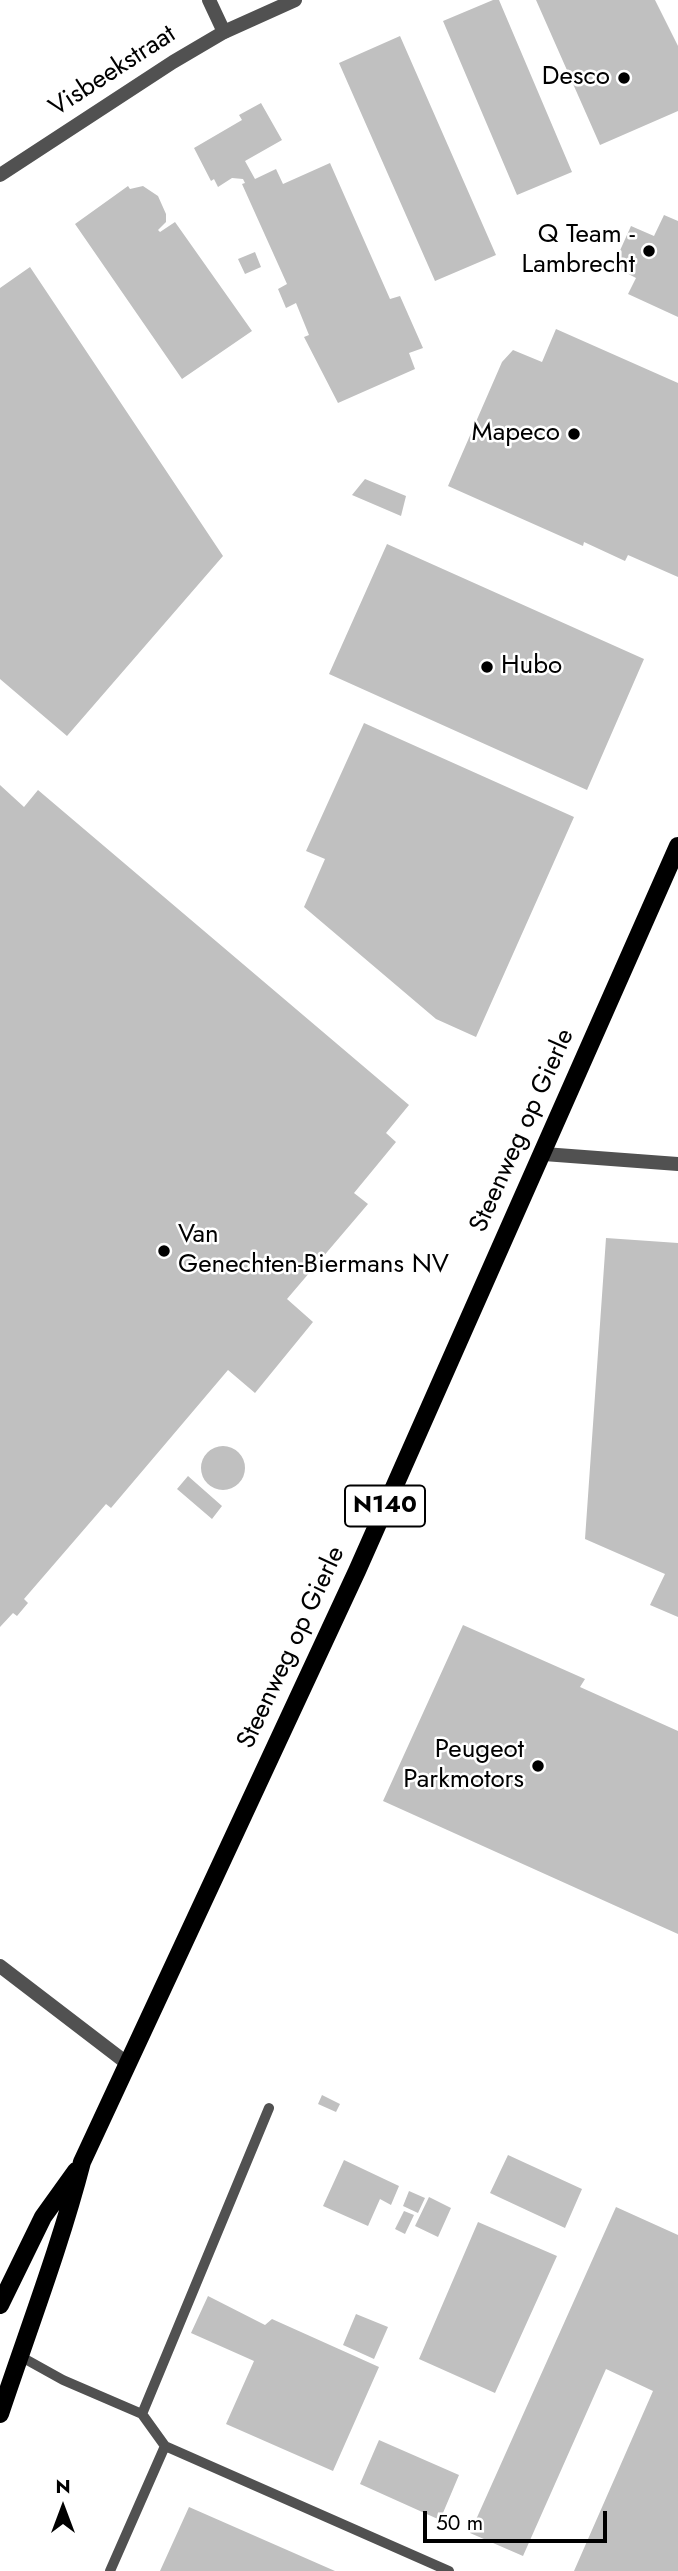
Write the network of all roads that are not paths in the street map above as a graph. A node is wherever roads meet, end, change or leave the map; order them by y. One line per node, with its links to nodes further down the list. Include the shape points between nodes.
1 (209, 0): 3 (street)
2 (295, 0): 3 (street, Visbeekstraat)
3 (224, 32): 4 (street, Visbeekstraat)
4 (0, 175)
5 (678, 846): 6 (main road, Steenweg op Gierle / N140)
6 (544, 1154): 7 (street); 9 (main road, Steenweg op Gierle / N140)
7 (678, 1164)
8 (0, 1966): 9 (street)
9 (128, 2064): 11 (main road, Steenweg op Gierle / N140)
10 (269, 2108): 15 (lane)
11 (82, 2162): 12 (main road, Steenweg op Gierle / N140, via 43,2217); 13 (main road, Steenweg op Gierle / N140, via 63,2235)
12 (0, 2305)
13 (18, 2355): 14 (main road, Steenweg op Gierle / N140); 15 (lane)
14 (0, 2414)
15 (142, 2414): 16 (lane)
16 (166, 2446): 17 (lane); 18 (lane)
17 (110, 2571)
18 (449, 2571)

